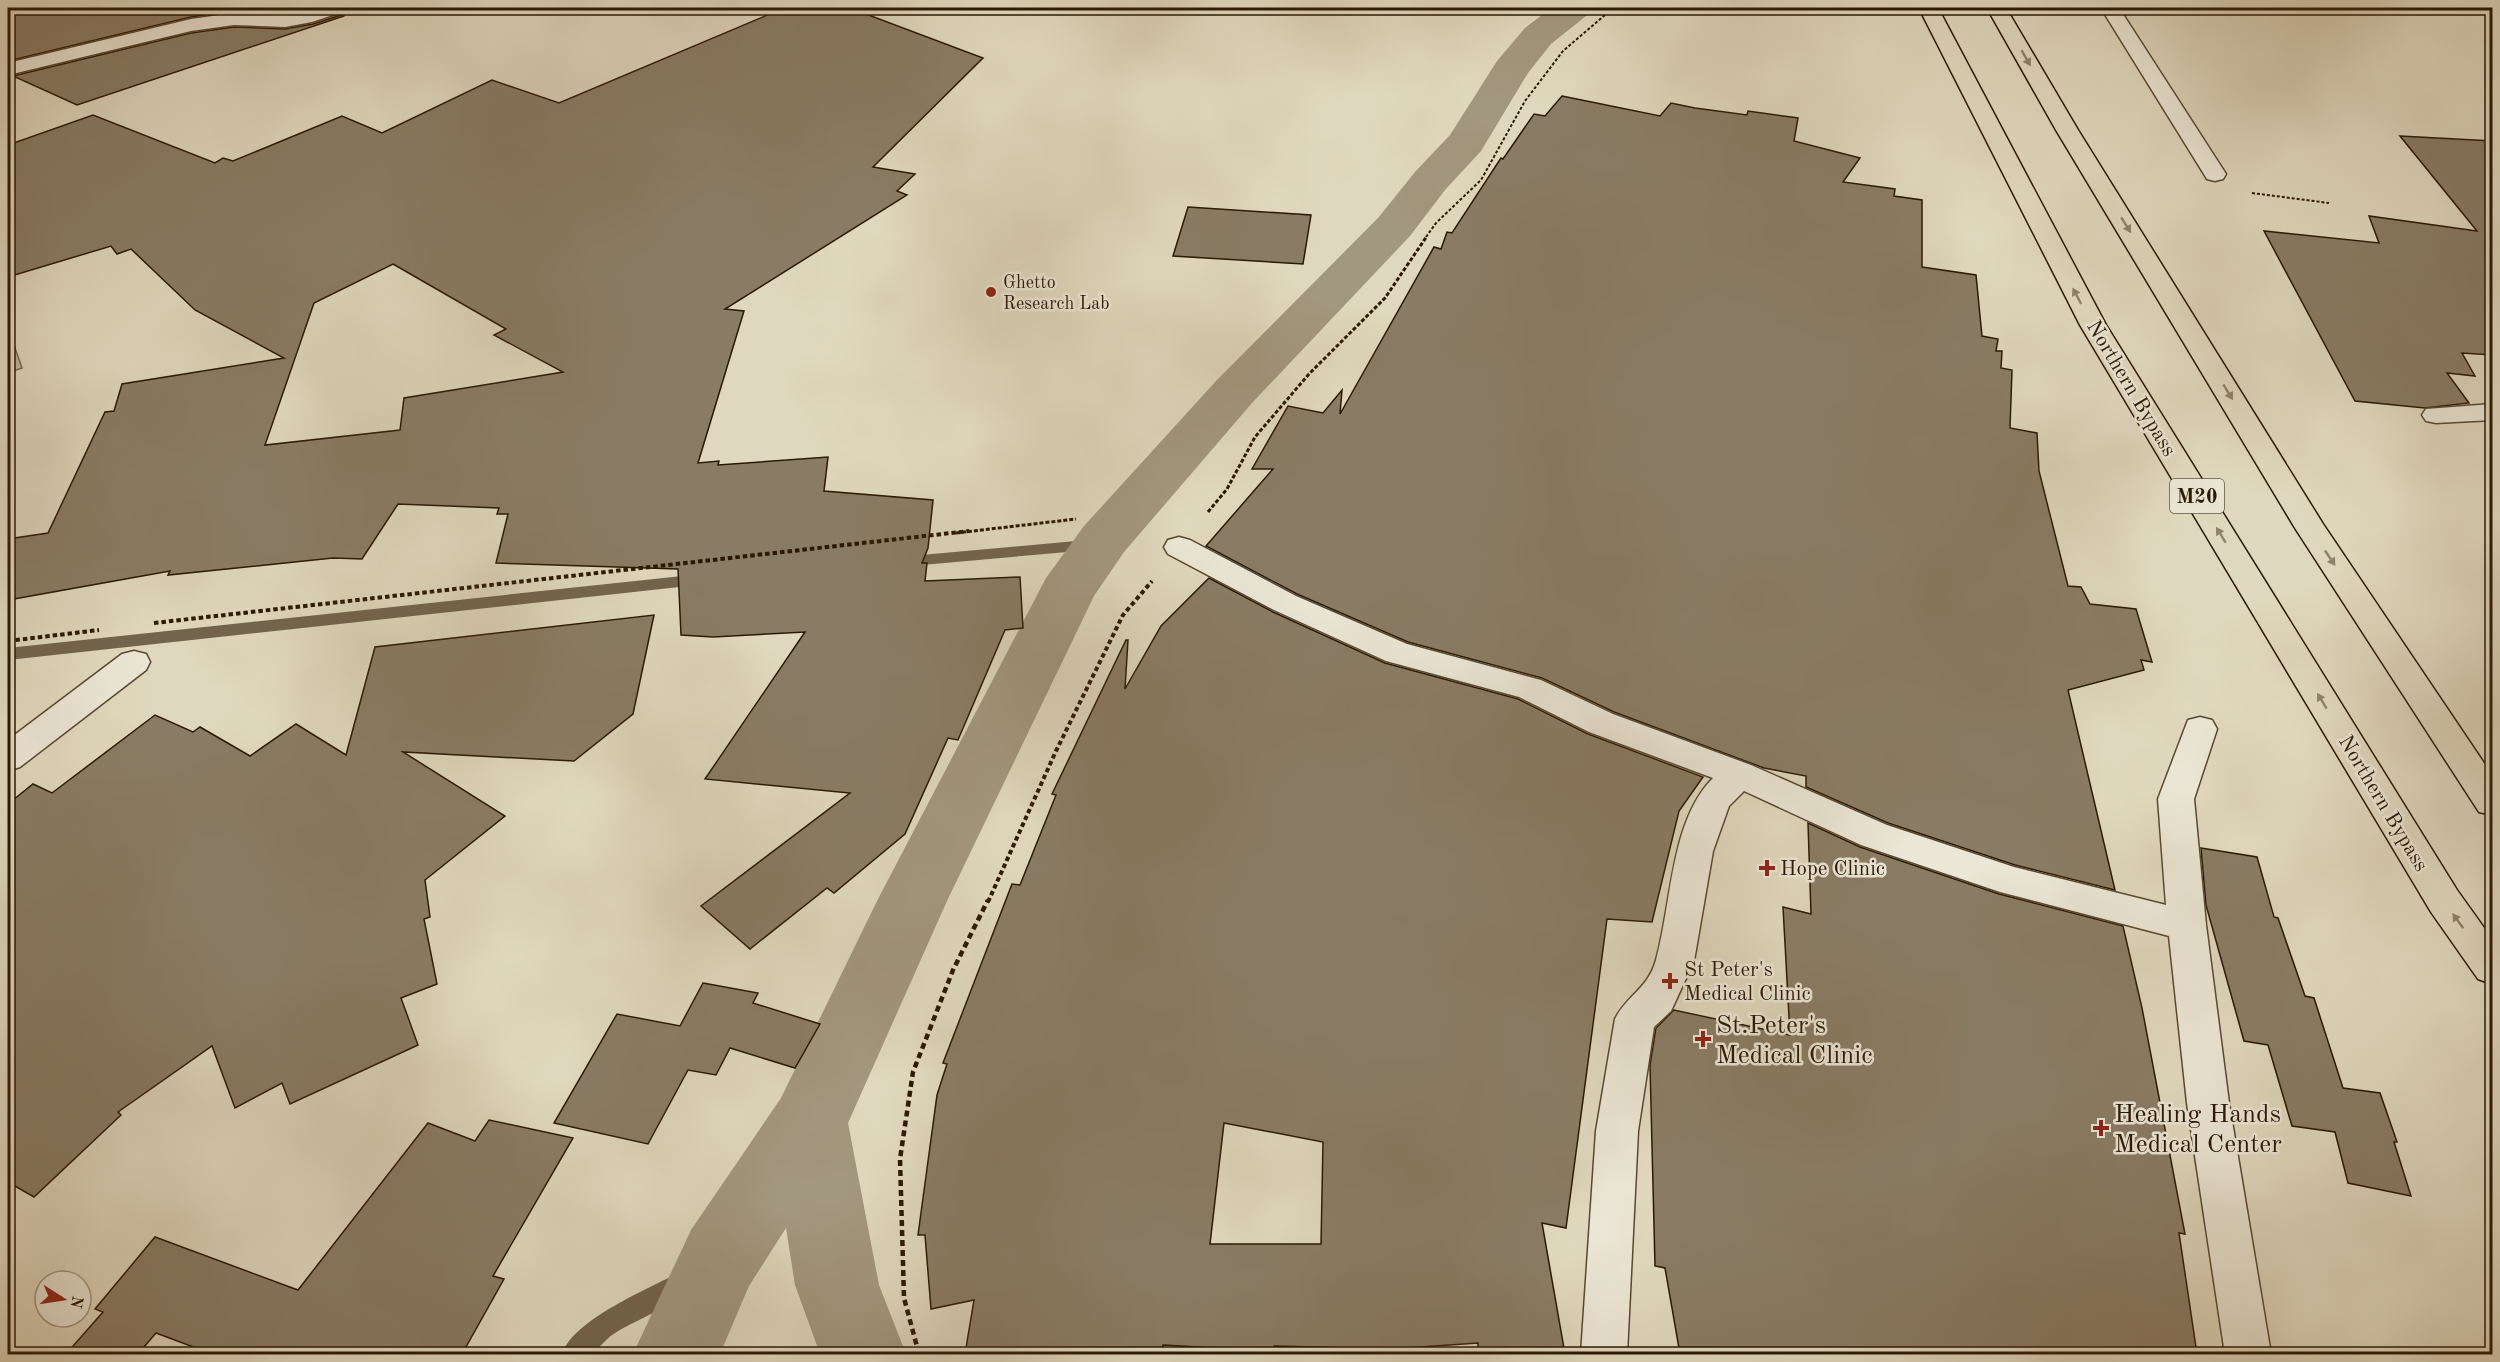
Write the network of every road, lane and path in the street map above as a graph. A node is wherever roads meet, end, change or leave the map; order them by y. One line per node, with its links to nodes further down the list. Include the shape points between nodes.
1 (335, 8): 6 (street, via 285,21 234,19 190,25)
2 (1613, 8): 12 (path, via 1563,51 1525,101 1481,180 1436,223 1385,298 1309,374 1255,437 1227,489)
3 (1928, 8): 22 (highway, Northern Bypass / M20, one-way to 3, via 2438,891 2093,326)
4 (1996, 8): 20 (highway, one-way to 20, via 2310,528)
5 (2110, 8): 7 (street)
6 (8, 69)
7 (2215, 174): 8 (path, via 2233,189)
8 (2329, 203)
9 (2493, 412): 10 (street)
10 (2436, 415)
11 (1076, 519): 13 (path)
12 (1179, 548): 19 (street, via 1285,603 1397,653 1529,688 1601,723); 23 (path, via 1124,615 953,970 913,1072 900,1159 904,1298)
13 (143, 624)
14 (109, 628): 15 (path)
15 (8, 640)
16 (134, 662): 18 (street)
17 (2200, 729): 21 (street, via 2176,798)
18 (8, 758)
19 (1739, 774): 21 (street, via 1874,835 2013,882); 24 (street, via 1714,799 1695,851 1675,961 1657,999 1635,1019 1617,1131)
20 (2493, 802)
21 (2187, 925): 25 (street, via 2208,1103)
22 (2493, 968)
23 (919, 1354)
24 (1604, 1354)
25 (2248, 1354)

